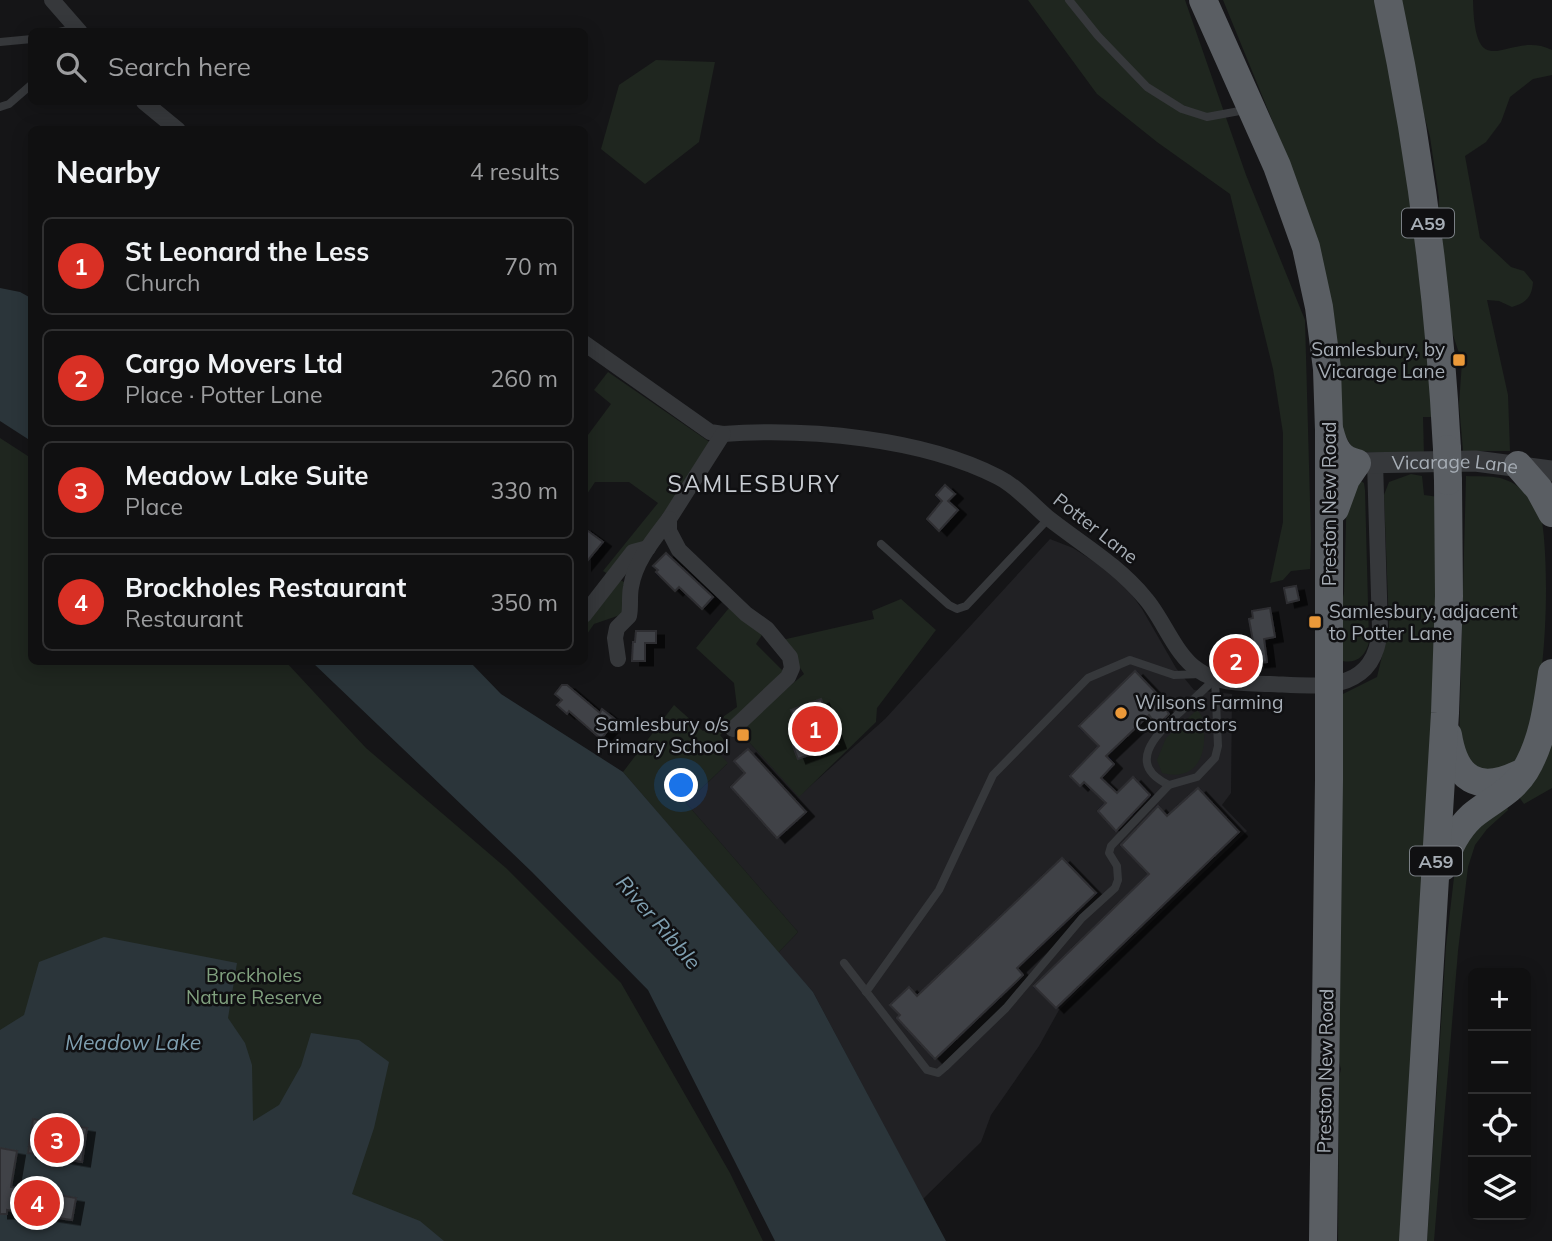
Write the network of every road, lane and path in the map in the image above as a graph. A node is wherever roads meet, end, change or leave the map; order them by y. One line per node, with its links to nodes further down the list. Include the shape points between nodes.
1 (52, 0): 5 (street)
2 (1069, 0): 11 (lane, via 1147,87 1182,109 1207,117)
3 (1203, 0): 11 (highway, Preston New Road)
4 (1388, 0): 30 (highway, A59, bridge, via 1424,196 1441,350 1448,481)
5 (76, 28)
6 (28, 39): 7 (lane)
7 (0, 42)
8 (28, 87): 10 (lane)
9 (148, 105): 12 (street)
10 (0, 107)
11 (1251, 109): 14 (highway, Preston New Road, via 1277,166 1314,278 1326,359)
12 (173, 126)
13 (588, 346): 15 (street, Potter Lane, via 710,432)
14 (1329, 429): 16 (highway, via 1341,456); 22 (highway, Preston New Road)
15 (723, 435): 20 (street, Potter Lane, via 834,436 908,445 961,459 1002,478); 21 (street)
16 (1366, 462): 17 (street, Vicarage Lane); 22 (highway, via 1346,479); 29 (street, via 1380,629 1377,651 1355,677)
17 (1518, 465): 18 (street, Vicarage Lane); 19 (highway)
18 (1552, 471)
19 (1552, 513)
20 (1049, 518): 23 (lane, via 966,606 957,609); 28 (street, Potter Lane, via 1120,570 1147,600 1188,661)
21 (669, 519): 24 (street); 31 (street, via 669,531 679,550 768,629 790,657 788,677)
22 (1329, 520): 29 (highway, Preston New Road)
23 (881, 544)
24 (648, 548): 25 (street, via 633,552); 26 (street, via 630,588 629,616 617,628)
25 (588, 610)
26 (618, 659)
27 (1552, 673): 32 (highway, via 1544,729)
28 (1209, 676): 29 (street, via 1228,682); 33 (lane, via 1218,746 1215,758 1197,777); 33 (lane, via 1154,737 1147,752 1147,766 1155,778); 36 (lane, via 1174,675 1130,660 1088,678 993,775 939,890)
29 (1327, 685): 37 (highway, Preston New Road)
30 (1445, 713): 32 (highway, via 1450,747 1463,774 1489,784); 34 (highway, A59)
31 (733, 729)
32 (1525, 771): 34 (highway, via 1460,830 1444,862)
33 (1169, 785): 36 (lane, via 1111,846 1109,853 1117,866 1115,888 1082,918 1006,1008 937,1073 927,1070)
34 (1433, 916): 38 (highway, A59)
35 (844, 963): 36 (lane)
36 (866, 992)
37 (1323, 1241)
38 (1413, 1241)

